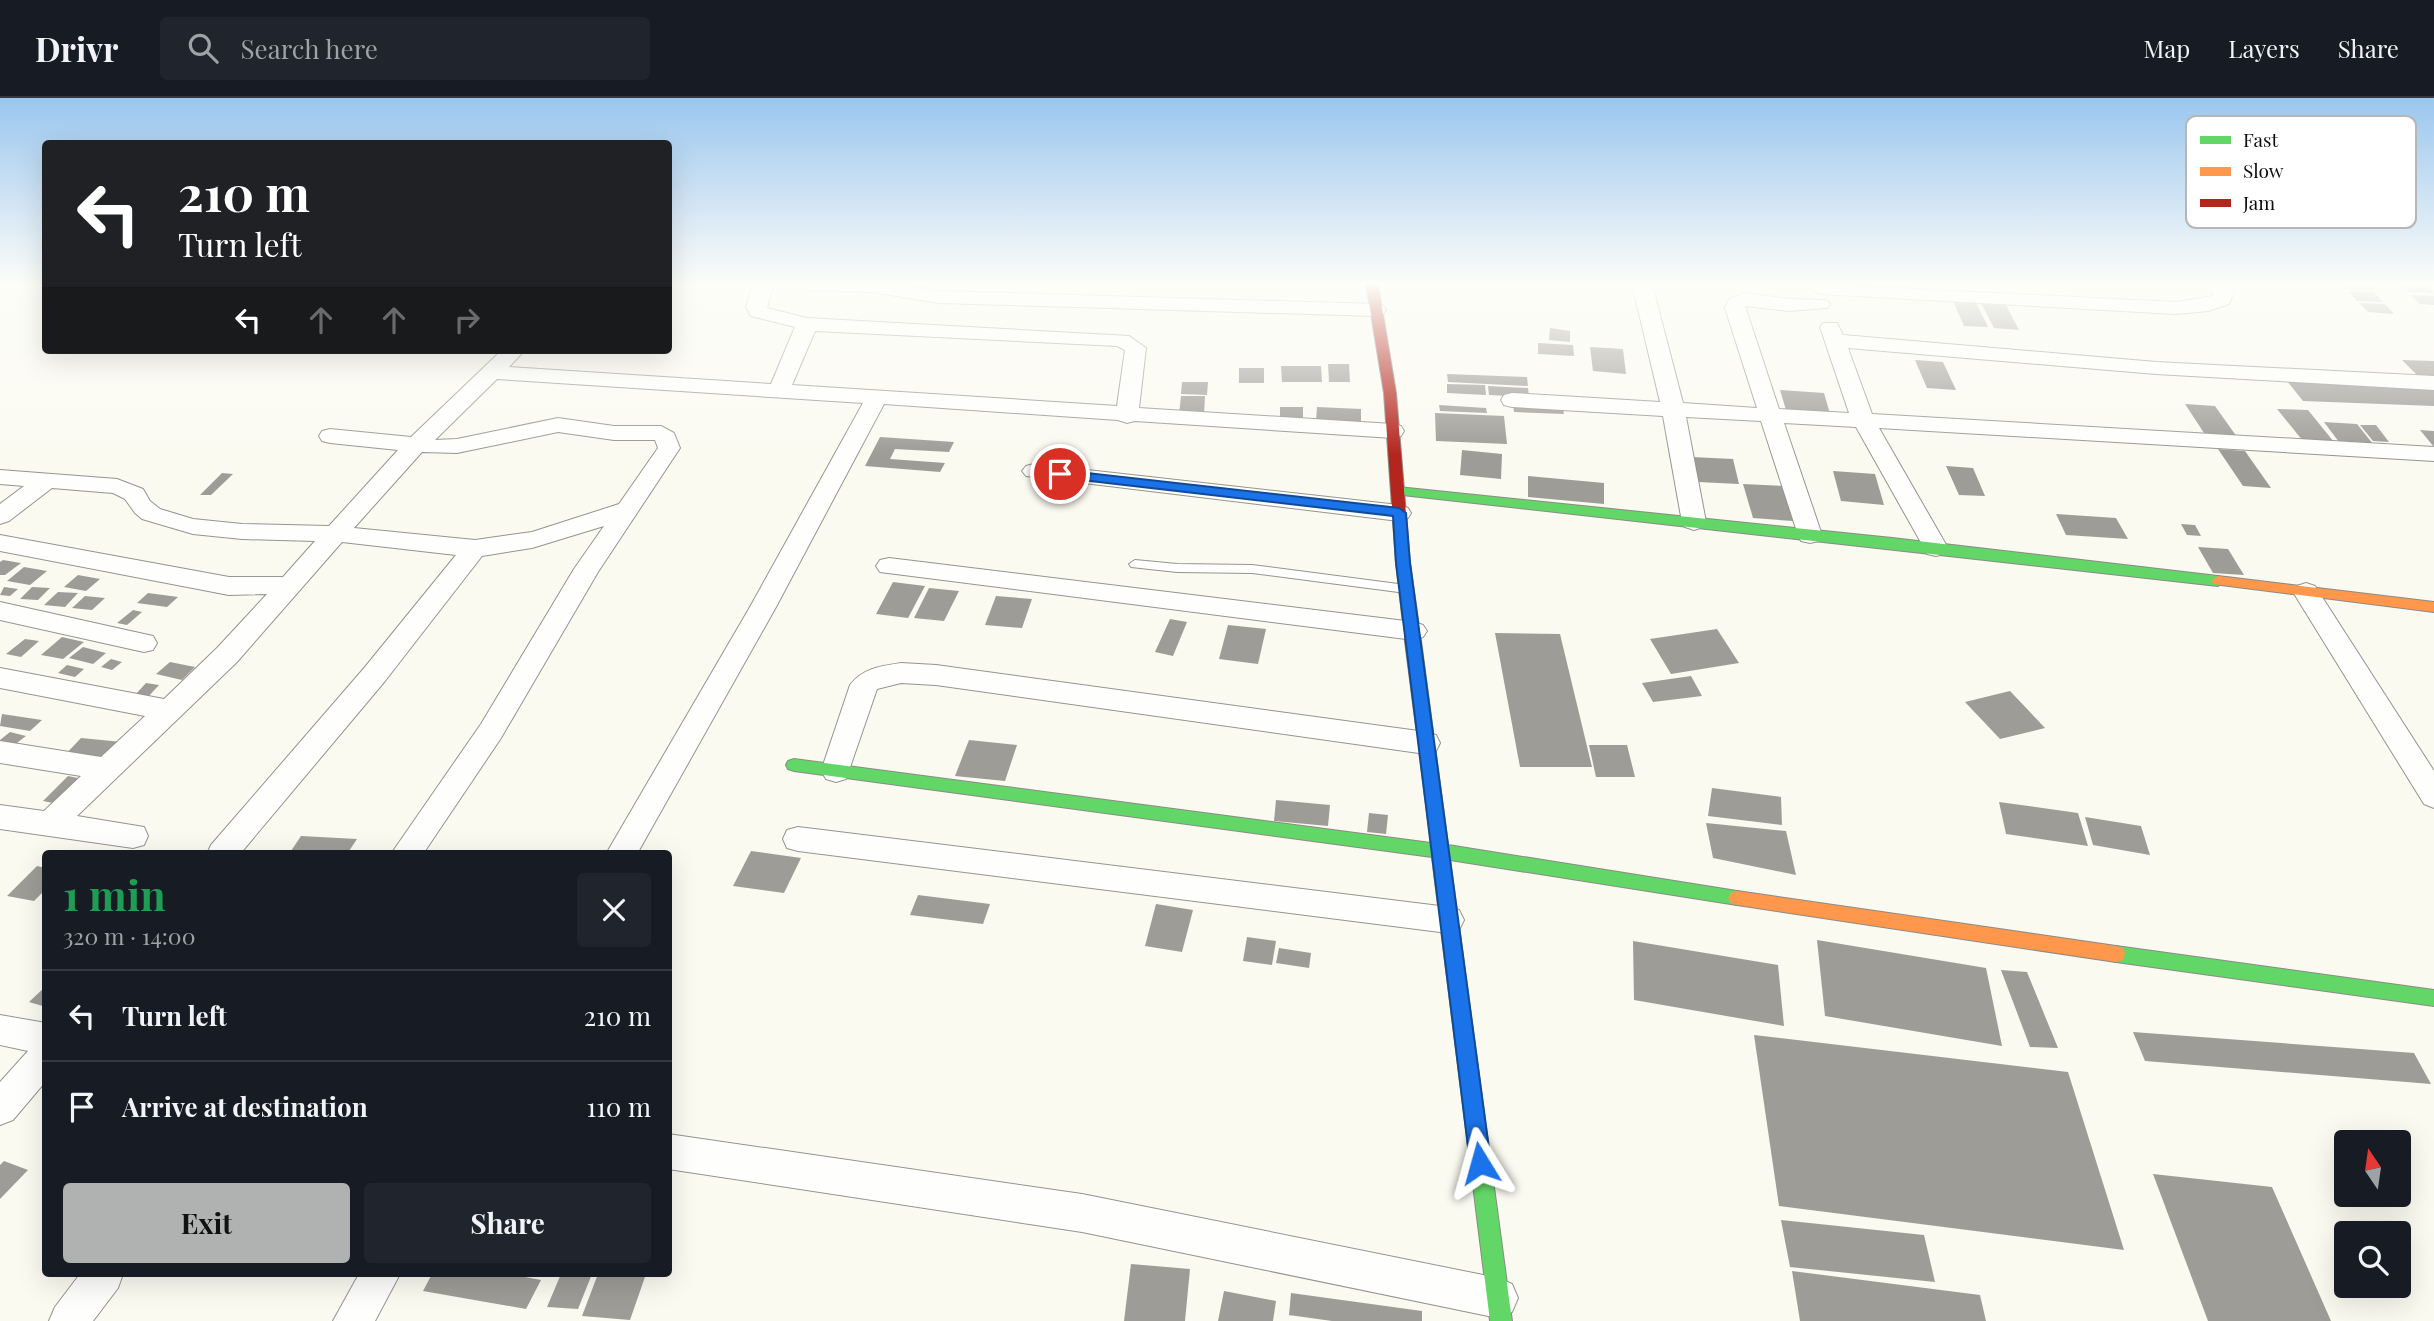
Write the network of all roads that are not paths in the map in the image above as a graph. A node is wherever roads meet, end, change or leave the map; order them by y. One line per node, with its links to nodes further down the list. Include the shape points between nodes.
1 (800, 341): 10 (street)
2 (1124, 341): 15 (street, via 1136,348)
3 (1380, 341): 17 (street)
4 (1656, 341): 13 (street)
5 (1747, 341): 14 (street)
6 (1835, 341): 9 (street, via 2156,368); 16 (street)
7 (510, 354): 8 (street)
8 (491, 372): 10 (street); 19 (street)
9 (2434, 383)
10 (779, 391): 11 (street)
11 (877, 397): 15 (street); 56 (street)
12 (1512, 400): 13 (street)
13 (1673, 409): 14 (street); 27 (street)
14 (1773, 415): 16 (street); 29 (street)
15 (1127, 416): 17 (street)
16 (1863, 420): 20 (street); 32 (street)
17 (1393, 431): 24 (street)
18 (330, 436): 19 (street)
19 (415, 446): 25 (street, via 457,446 558,425 614,433 661,433 669,448); 28 (street)
20 (2434, 454)
21 (1034, 471): 24 (street)
22 (0, 477): 23 (street)
23 (46, 481): 26 (street); 28 (street, via 117,486 135,494 140,506 152,514 191,525 276,534)
24 (1398, 502): 27 (street); 36 (street)
25 (625, 510): 31 (street, via 544,537); 55 (street, via 491,731)
26 (0, 516)
27 (1694, 522): 29 (street)
28 (336, 534): 31 (street); 35 (street)
29 (1810, 535): 32 (street)
30 (0, 543): 35 (street, via 229,586)
31 (475, 548): 54 (street)
32 (1936, 548): 37 (street)
33 (1135, 564): 36 (lane, via 1252,569)
34 (888, 566): 40 (street)
35 (291, 585): 43 (street, via 227,656)
36 (1406, 589): 40 (street)
37 (2306, 592): 38 (street); 49 (street)
38 (2434, 607)
39 (0, 611): 41 (street)
40 (1414, 631): 44 (street)
41 (144, 643)
42 (0, 678): 43 (street)
43 (168, 710): 47 (street)
44 (1426, 743): 48 (street, via 1006,683 901,673 867,682 860,692); 57 (street)
45 (0, 751): 47 (street)
46 (794, 765): 48 (street)
47 (106, 769): 51 (street)
48 (836, 771): 57 (street)
49 (2434, 796)
50 (0, 817): 51 (street)
51 (51, 822): 52 (street)
52 (133, 836)
53 (799, 839): 58 (street)
54 (225, 850)
55 (408, 850)
56 (623, 850)
57 (1440, 851): 58 (street); 59 (street, via 1977,935)
58 (1448, 920): 67 (street)
59 (2434, 998)
60 (0, 1030): 61 (street)
61 (42, 1038)
62 (42, 1060): 63 (street)
63 (0, 1108)
64 (672, 1152): 67 (street, via 1082,1213)
65 (102, 1277): 68 (street)
66 (380, 1277): 69 (street)
67 (1500, 1309)
68 (69, 1321)
69 (353, 1321)

